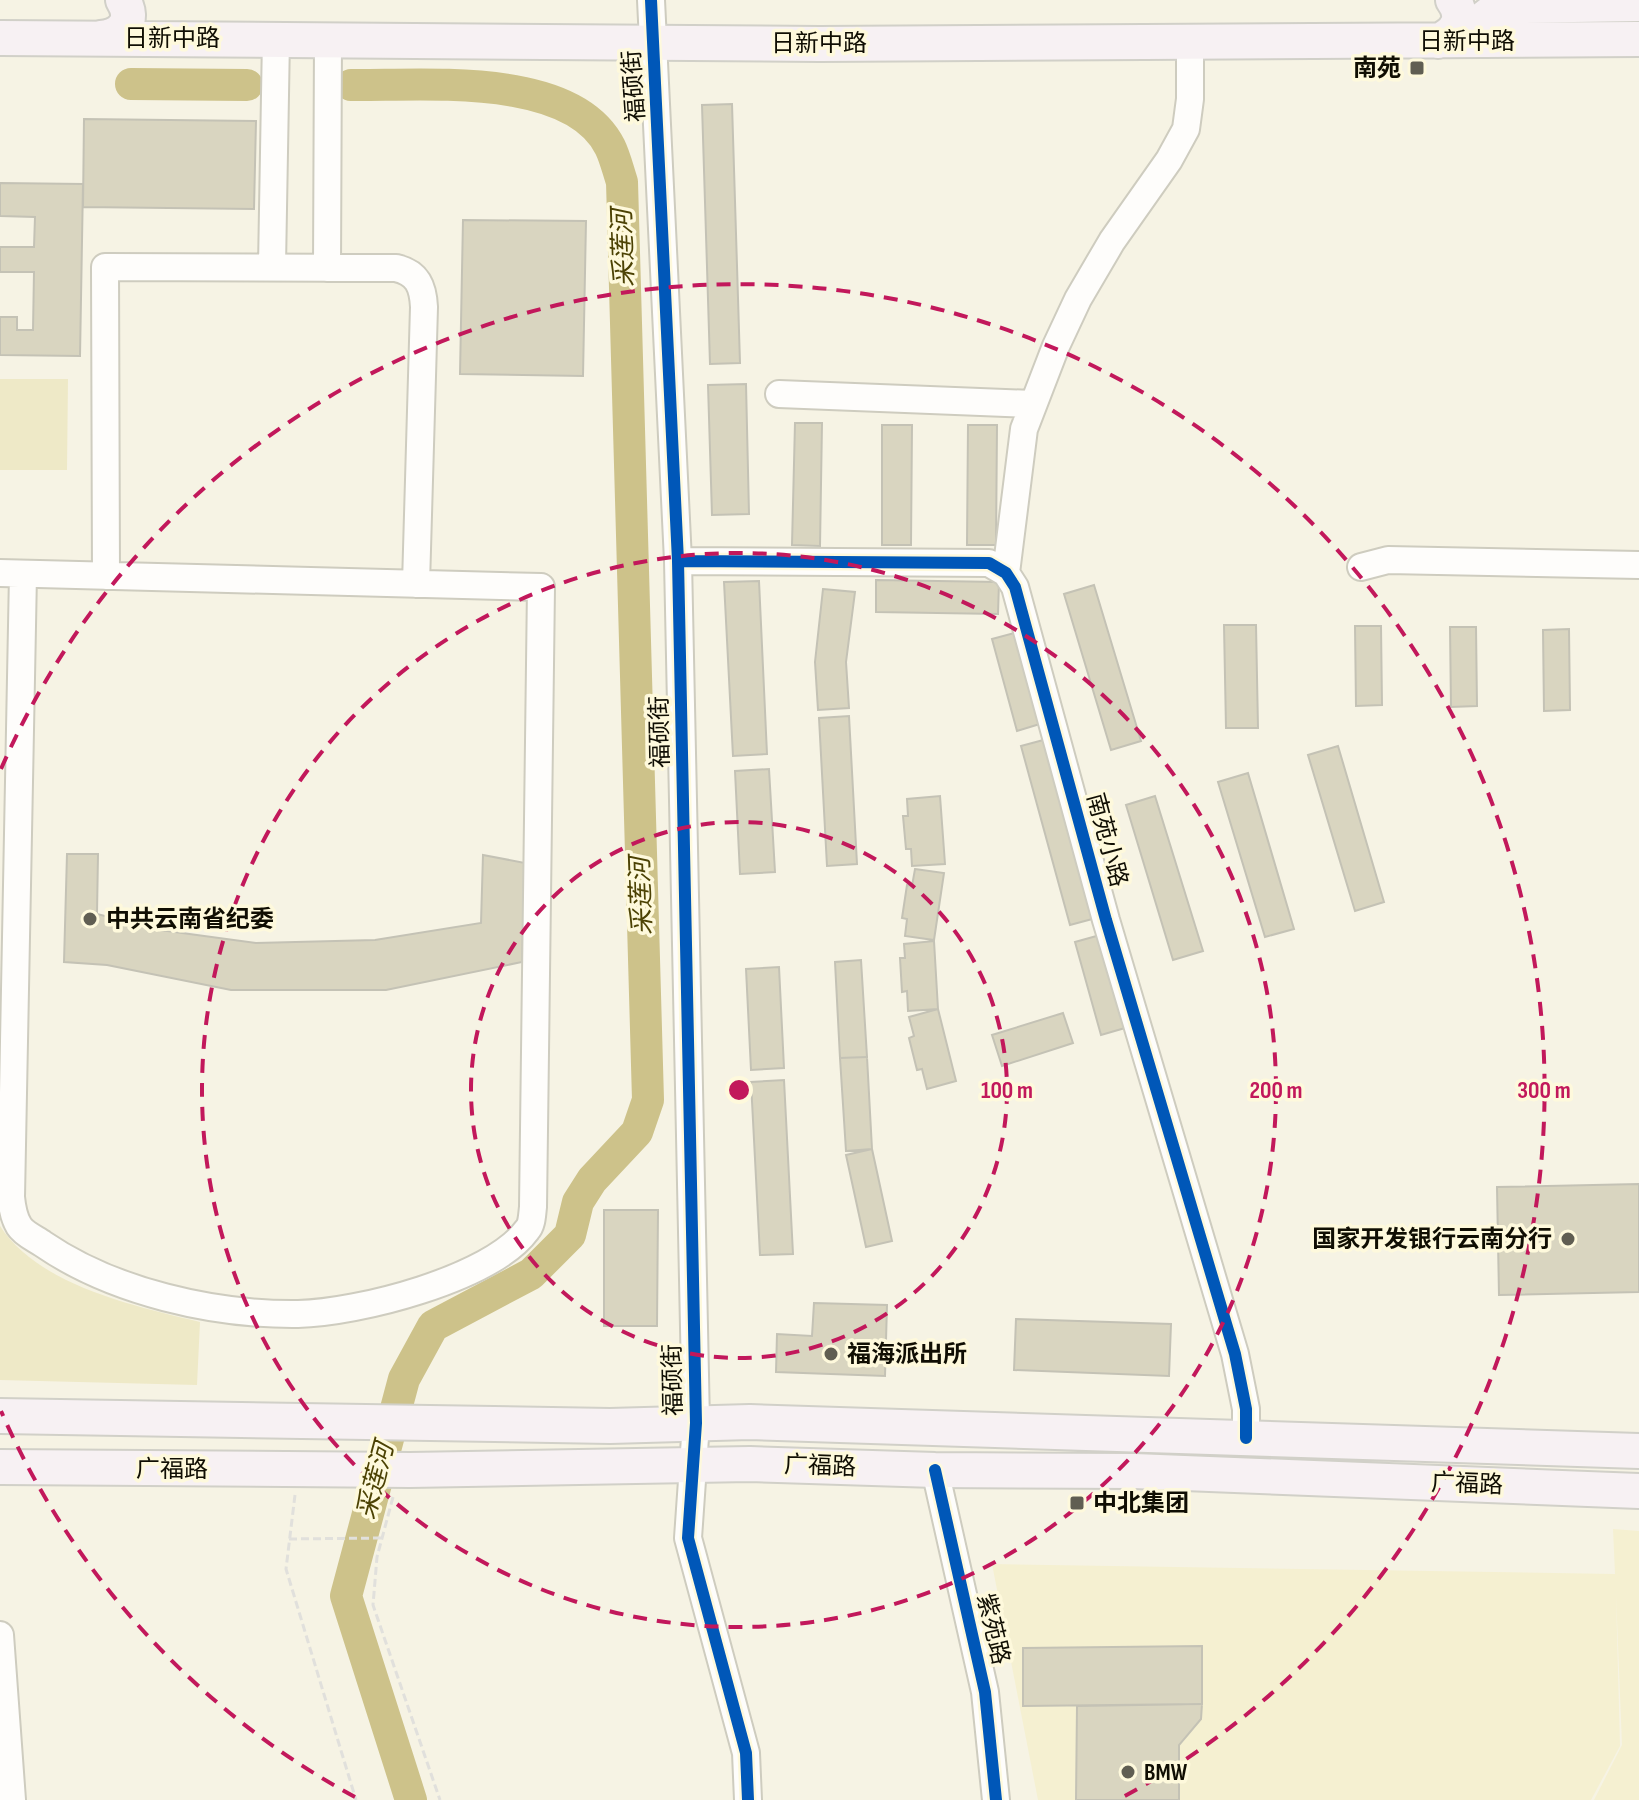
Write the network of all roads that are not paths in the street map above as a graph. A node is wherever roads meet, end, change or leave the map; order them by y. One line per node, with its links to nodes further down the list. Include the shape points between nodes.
1 (123, 0): 6 (main road, via 129,15 125,28 114,37)
2 (651, 0): 10 (street, 福硕街)
3 (1453, 0): 11 (main road, via 1459,23)
4 (1639, 4): 11 (main road, via 1500,6 1455,38)
5 (0, 38): 6 (main road, 日新中路)
6 (101, 38): 7 (main road, 日新中路)
7 (276, 38): 9 (main road, 日新中路); 13 (street)
8 (1639, 39): 11 (main road, 日新中路)
9 (328, 40): 10 (main road, 日新中路); 14 (street)
10 (654, 41): 12 (main road, 日新中路); 17 (street, 福硕街)
11 (1438, 41): 12 (main road, 日新中路)
12 (1190, 42): 16 (street, via 1186,129 1078,299)
13 (272, 266): 14 (street); 22 (street, via 105,267)
14 (327, 268): 23 (street, via 396,268 416,277 423,288)
15 (779, 394): 16 (street)
16 (1033, 404): 20 (street, via 1024,429)
17 (678, 561): 20 (street, via 973,562 989,563); 25 (street, 福硕街)
18 (1639, 565): 19 (street, via 1388,560)
19 (1361, 567)
20 (1006, 573): 26 (street, 南苑小路, via 1015,587 1106,920 1235,1354)
21 (11, 574): 22 (street); 23 (street, via 12,1208 20,1229 60,1256 130,1287 211,1306 298,1314 393,1298 464,1275 507,1250 529,1228 533,1207 541,587)
22 (106, 576): 23 (street)
23 (416, 584)
24 (0, 1416): 25 (main road, 广福路)
25 (696, 1423): 26 (main road, 广福路); 28 (street, 福硕街)
26 (1246, 1438): 27 (main road, 广福路)
27 (1639, 1451)
28 (694, 1464): 29 (main road, 广福路, via 410,1470); 30 (main road, 广福路); 34 (street, 福硕街, via 688,1538 746,1753)
29 (0, 1467)
30 (935, 1470): 31 (main road, 广福路, via 1134,1471); 35 (street, 紫苑路, via 985,1692)
31 (1639, 1491)
32 (0, 1635): 33 (street)
33 (12, 1800)
34 (748, 1800)
35 (996, 1800)

